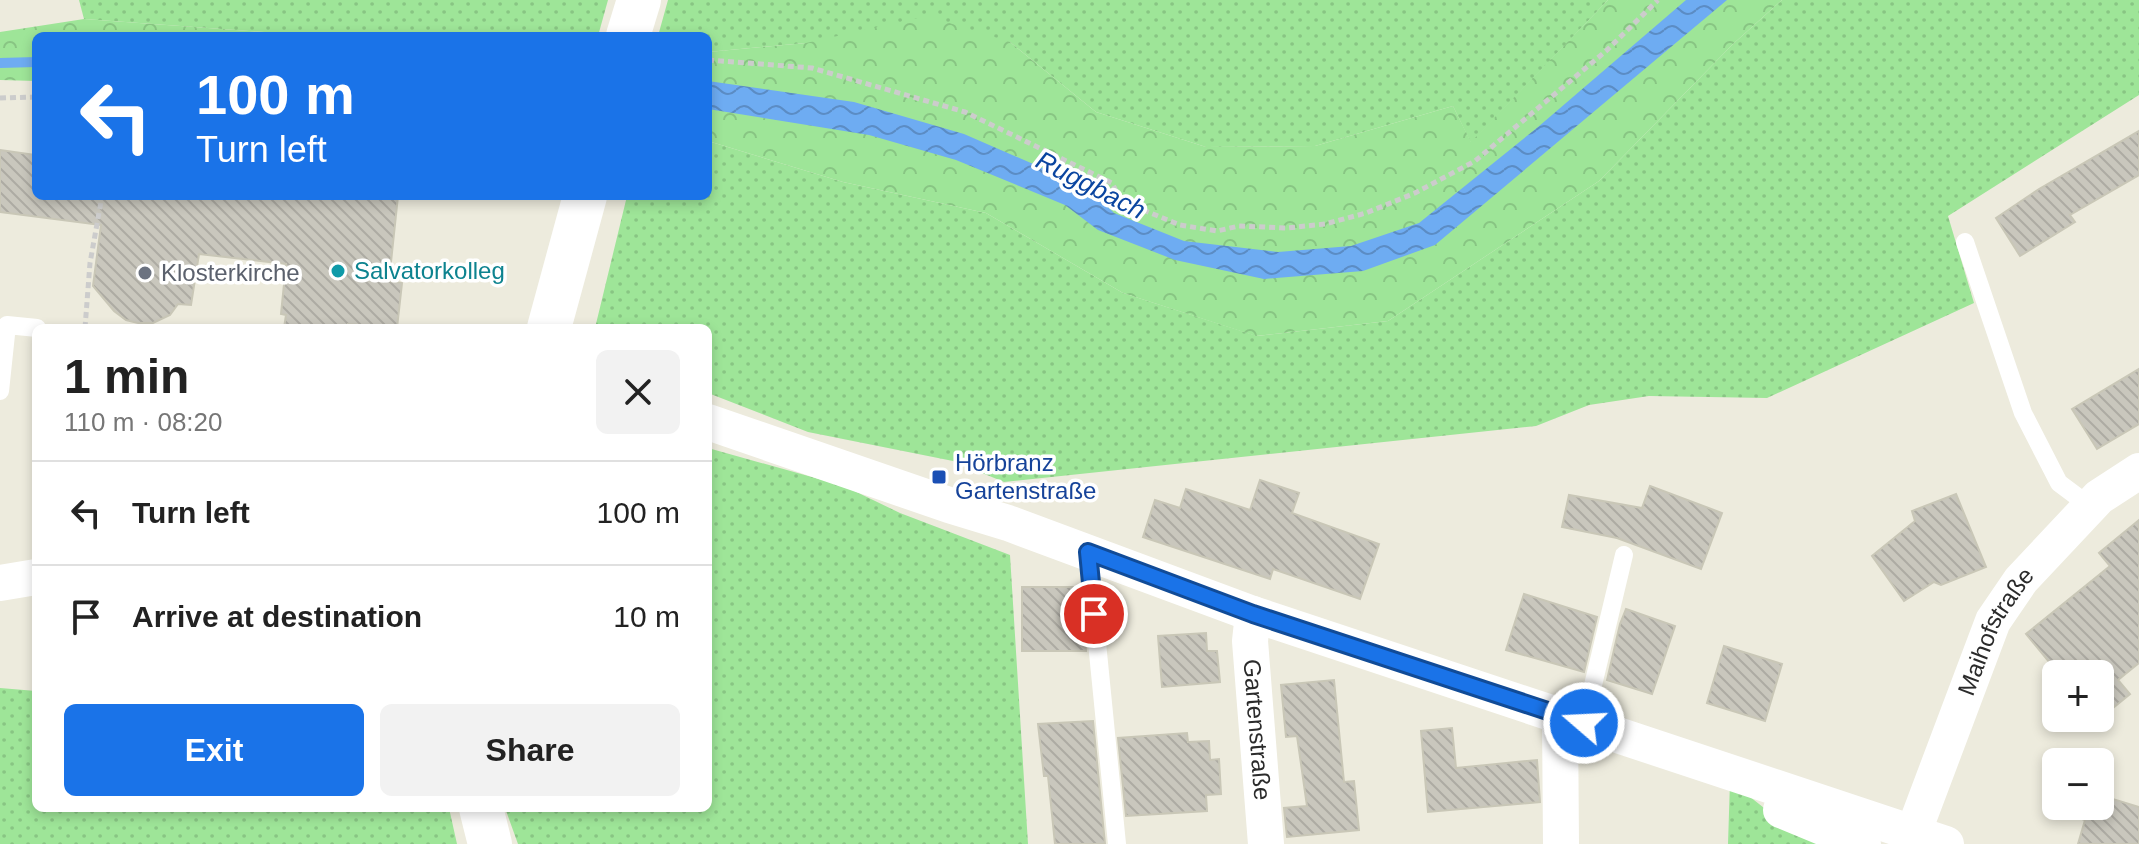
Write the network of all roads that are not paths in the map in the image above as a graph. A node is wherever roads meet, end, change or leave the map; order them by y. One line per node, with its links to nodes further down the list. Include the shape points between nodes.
1 (639, 0): 2 (street)
2 (629, 32)
3 (584, 200): 5 (street)
4 (1965, 242): 10 (lane, via 2023,413 2059,483)
5 (550, 324)
6 (32, 328): 7 (lane, via 7,325)
7 (0, 391)
8 (712, 423): 11 (street)
9 (2139, 471): 10 (street, Maihofstraße)
10 (2091, 507): 19 (street, Maihofstraße, via 2021,580 1993,621)
11 (1088, 552): 15 (street); 21 (lane)
12 (1624, 555): 16 (lane)
13 (32, 578): 14 (street)
14 (0, 583)
15 (1253, 614): 16 (street); 22 (street, Gartenstraße, via 1250,641)
16 (1572, 719): 17 (street); 23 (street)
17 (1732, 773): 19 (street); 24 (street, via 1781,810)
18 (482, 812): 20 (street)
19 (1922, 840)
20 (490, 844)
21 (1117, 844)
22 (1266, 844)
23 (1561, 844)
24 (1863, 844)

